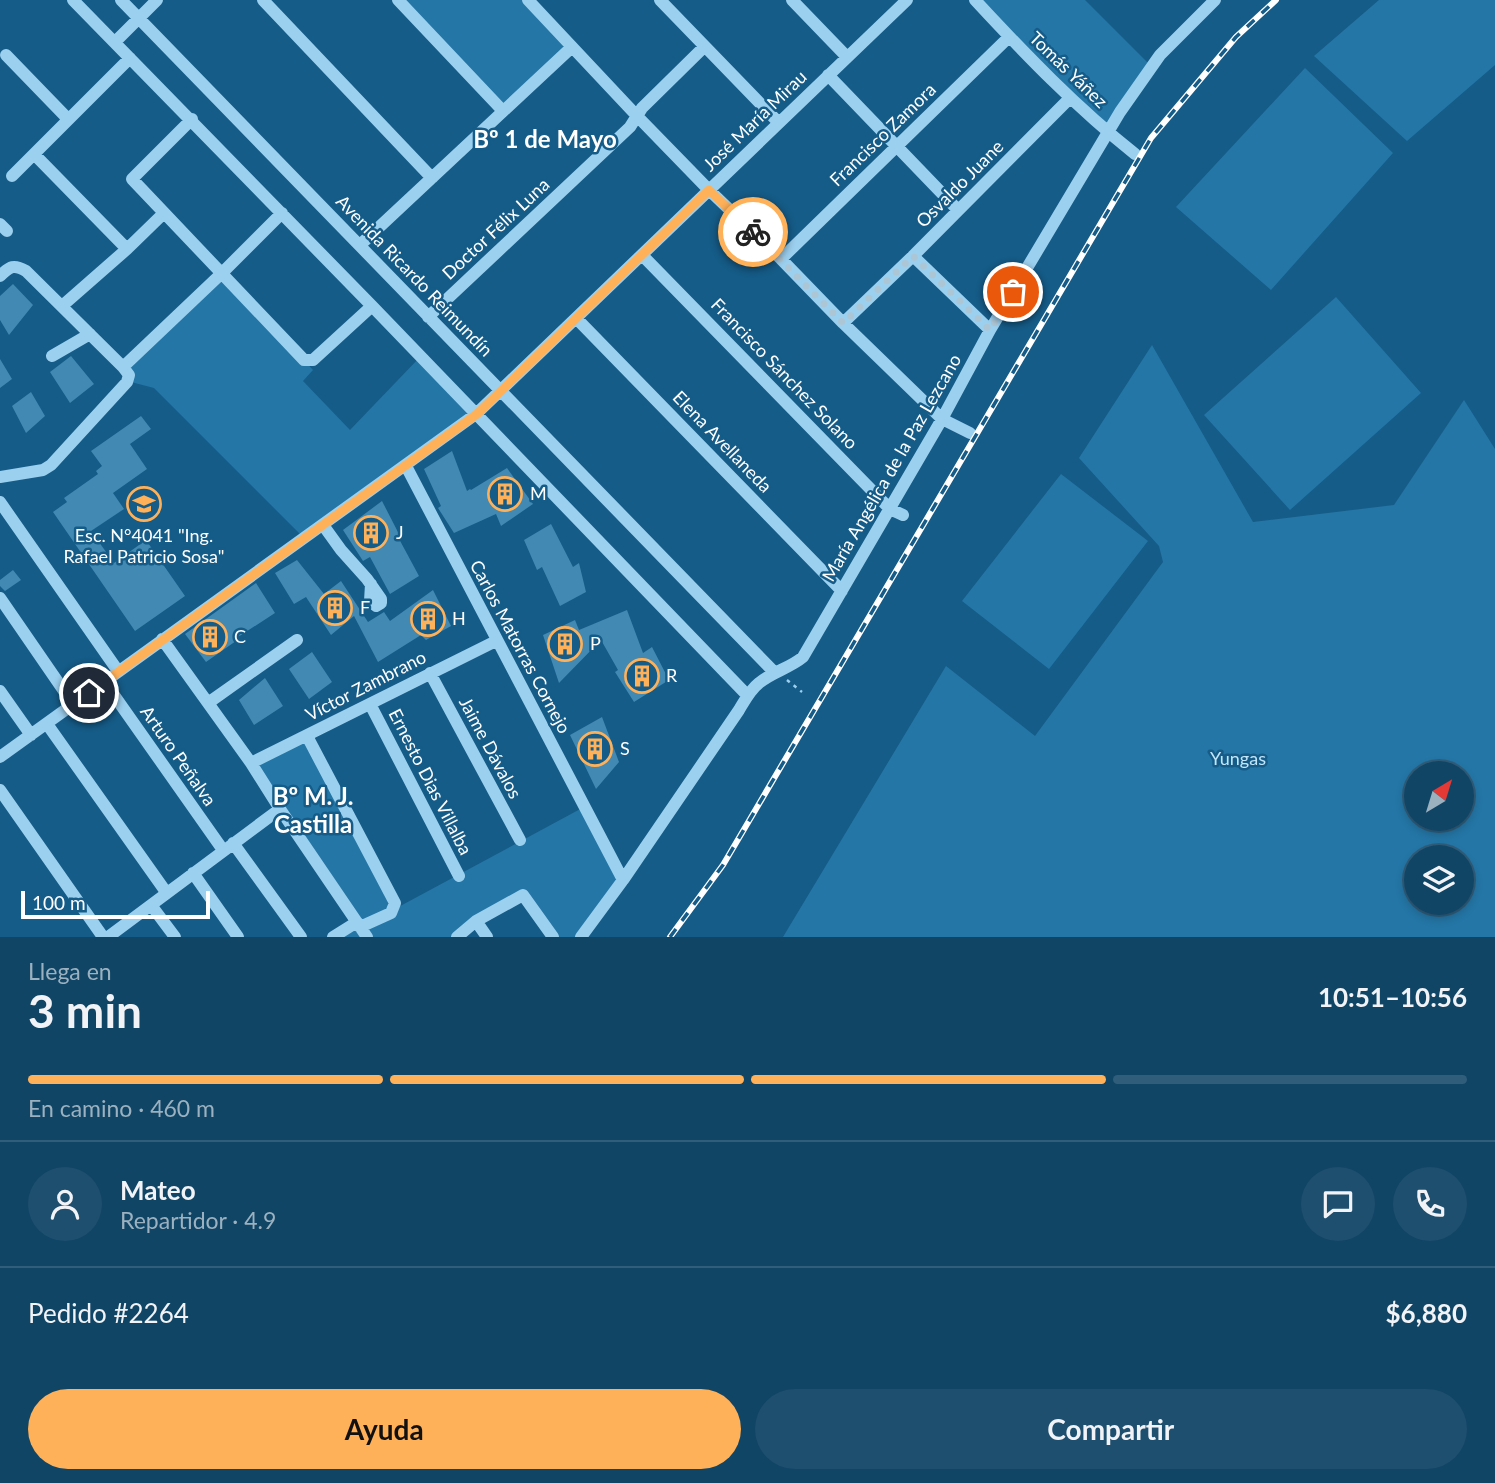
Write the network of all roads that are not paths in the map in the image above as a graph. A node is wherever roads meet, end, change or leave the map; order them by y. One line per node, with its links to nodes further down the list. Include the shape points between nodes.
1 (73, 0): 14 (street)
2 (121, 0): 12 (street, Avenida Ricardo Reimundín)
3 (157, 0): 12 (street)
4 (263, 0): 32 (street)
5 (398, 0): 22 (street)
6 (528, 0): 15 (street)
7 (660, 0): 16 (street)
8 (792, 0): 18 (street)
9 (907, 0): 18 (street, José María Mirau)
10 (975, 0): 13 (street, Tomás Yáñez)
11 (1216, 0): 27 (street, María Angélica de la Paz Lezcano, via 1153,65)
12 (138, 18): 14 (street); 37 (street, Avenida Ricardo Reimundín)
13 (1009, 37): 21 (street, Tomás Yáñez); 28 (street, Francisco Zamora)
14 (115, 42): 19 (street)
15 (572, 47): 22 (street); 23 (street)
16 (704, 47): 23 (street, Doctor Félix Luna); 26 (street)
17 (6, 55): 24 (street)
18 (847, 57): 20 (street, José María Mirau)
19 (130, 58): 24 (street); 25 (street)
20 (828, 75): 26 (street, José María Mirau); 28 (street)
21 (1070, 98): 27 (street, Tomás Yáñez); 34 (street, Osvaldo Juane)
22 (503, 111): 32 (street)
23 (637, 116): 33 (street); 46 (street, Doctor Félix Luna)
24 (68, 119): 29 (street)
25 (192, 119): 35 (street, via 132,178); 36 (street)
26 (779, 123): 33 (street, José María Mirau)
27 (1108, 133): 30 (street, Tomás Yáñez); 49 (street, María Angélica de la Paz Lezcano)
28 (897, 147): 34 (street); 41 (street, Francisco Zamora)
29 (34, 154): 31 (street); 38 (street)
30 (1135, 154)
31 (12, 176)
32 (432, 178): 37 (street)
33 (709, 190): 39 (street, José María Mirau); 41 (street)
34 (958, 210): 40 (street, Osvaldo Juane)
35 (164, 213): 38 (street); 42 (street)
36 (282, 213): 42 (street); 45 (street)
37 (360, 245): 46 (street, Avenida Ricardo Reimundín)
38 (127, 249): 44 (street)
39 (642, 255): 47 (street, José María Mirau); 60 (street, Francisco Sánchez Solano)
40 (913, 256): 48 (street, Osvaldo Juane); 49 (street)
41 (780, 259): 48 (street)
42 (222, 273): 45 (street, via 304,360 313,360); 52 (street)
43 (0, 276): 44 (street, via 19,266)
44 (62, 306): 50 (street)
45 (372, 306): 54 (street)
46 (428, 317): 53 (street, Avenida Ricardo Reimundín)
47 (576, 318): 53 (street, José María Mirau); 64 (street, Elena Avellaneda)
48 (843, 323): 55 (street)
49 (990, 330): 55 (street, María Angélica de la Paz Lezcano)
50 (90, 334): 51 (street); 52 (street)
51 (52, 356)
52 (123, 367): 58 (street, via 127,382 51,465)
53 (501, 392): 54 (street, José María Mirau); 71 (street, Avenida Ricardo Reimundín)
54 (477, 414): 57 (street, José María Mirau); 74 (street)
55 (942, 419): 56 (street); 60 (street, María Angélica de la Paz Lezcano)
56 (970, 433)
57 (406, 466): 62 (street, José María Mirau); 68 (street, Carlos Matorras Cornejo)
58 (0, 477)
59 (0, 502): 69 (street)
60 (890, 509): 61 (street, Francisco Sánchez Solano); 64 (street, María Angélica de la Paz Lezcano)
61 (903, 515)
62 (323, 525): 63 (street); 66 (street, José María Mirau)
63 (371, 584)
64 (842, 591): 71 (street, María Angélica de la Paz Lezcano, via 803,657)
65 (0, 598): 76 (street)
66 (162, 639): 69 (street, José María Mirau); 75 (street)
67 (298, 640): 75 (street)
68 (496, 640): 70 (street, Víctor Zambrano); 89 (street, Carlos Matorras Cornejo)
69 (118, 671): 72 (street, José María Mirau)
70 (430, 673): 77 (street, Víctor Zambrano); 85 (street, Jaime Dávalos)
71 (775, 673): 74 (street, María Angélica de la Paz Lezcano)
72 (104, 681): 76 (street, José María Mirau); 86 (street, Arturo Peñalva)
73 (0, 691): 79 (street)
74 (747, 695): 89 (street, María Angélica de la Paz Lezcano)
75 (208, 703): 82 (street)
76 (73, 704): 78 (street, José María Mirau)
77 (370, 704): 80 (street, Víctor Zambrano); 88 (street, Ernesto Dias Villalba)
78 (47, 724): 79 (street, José María Mirau); 90 (street)
79 (31, 735): 81 (street, José María Mirau)
80 (307, 736): 82 (street, Víctor Zambrano); 93 (street, via 395,903 391,913)
81 (0, 757)
82 (251, 763): 84 (street)
83 (0, 790): 94 (street)
84 (280, 809): 86 (street); 93 (street)
85 (520, 840)
86 (228, 847): 87 (street); 97 (street, Arturo Peñalva)
87 (193, 873): 90 (street); 96 (street)
88 (459, 876)
89 (623, 880): 102 (street, María Angélica de la Paz Lezcano)
90 (166, 892): 91 (street)
91 (151, 905): 94 (street); 95 (street)
92 (476, 921): 99 (street); 100 (street); 101 (street, via 523,895)
93 (362, 929): 98 (street)
94 (105, 937)
95 (175, 937)
96 (238, 937)
97 (301, 937)
98 (333, 937)
99 (457, 937)
100 (487, 937)
101 (553, 937)
102 (581, 937)

